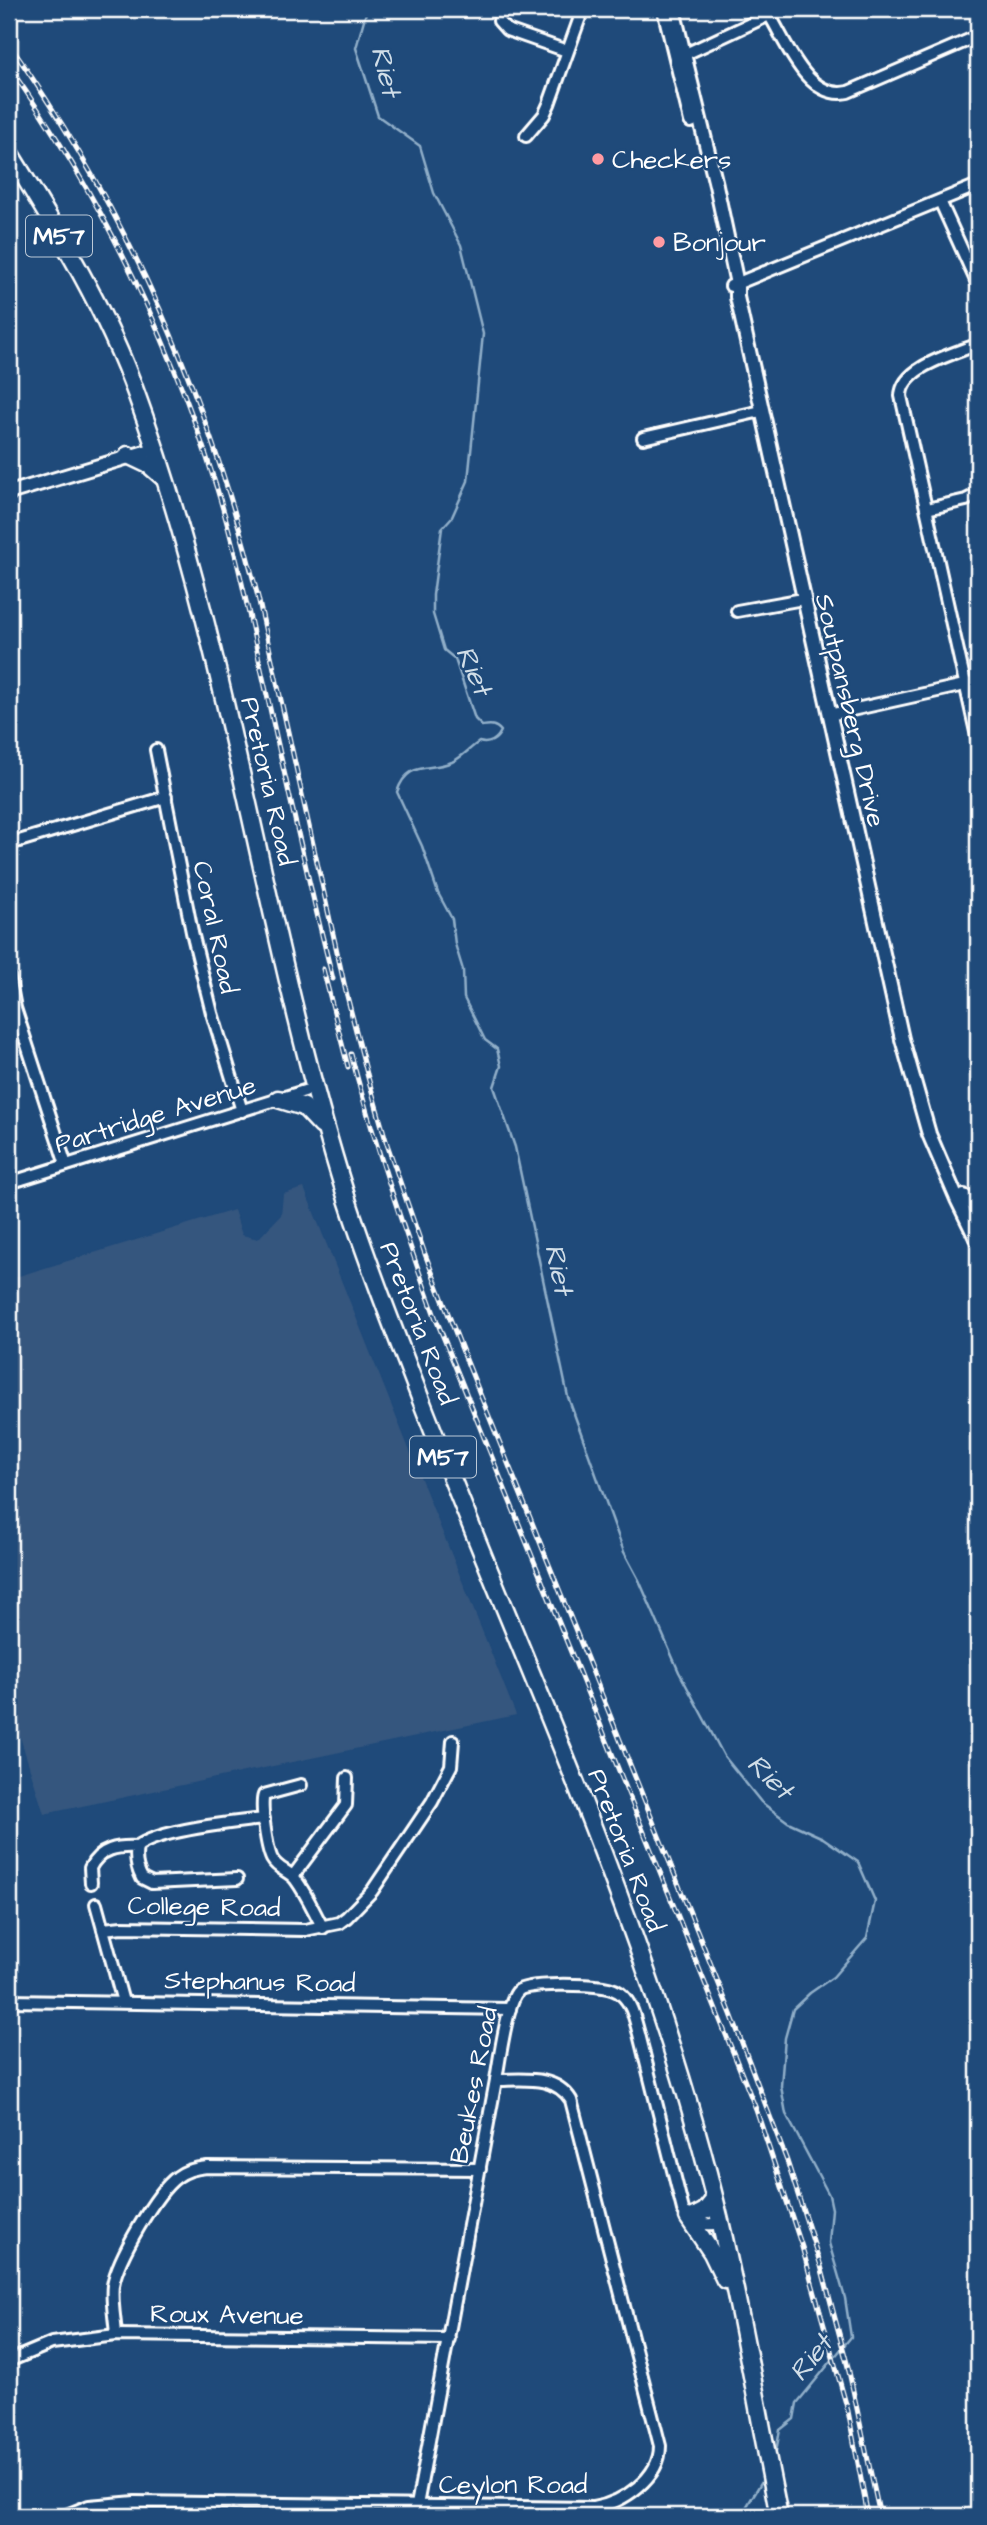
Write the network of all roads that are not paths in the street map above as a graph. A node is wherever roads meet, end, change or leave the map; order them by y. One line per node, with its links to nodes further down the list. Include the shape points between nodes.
1 (501, 9): 8 (street, via 499,21 507,30)
2 (583, 9): 8 (street)
3 (664, 9): 9 (street, Soutpansberg Drive)
4 (673, 9): 9 (street, Soutpansberg Drive)
5 (782, 9): 6 (street)
6 (770, 16): 7 (street, via 812,83 832,93 848,92); 9 (street)
7 (978, 36)
8 (567, 51): 10 (street, via 544,115)
9 (680, 56): 15 (street, Soutpansberg Drive)
10 (526, 136)
11 (9, 152): 18 (main road, Pretoria Road / M57, via 106,323)
12 (978, 186): 13 (street)
13 (940, 201): 14 (street); 15 (street)
14 (978, 285)
15 (735, 289): 17 (street, Soutpansberg Drive)
16 (978, 344): 25 (street, via 912,373 901,390)
17 (761, 411): 19 (street); 26 (street, Soutpansberg Drive)
18 (146, 422): 20 (main road, Pretoria Road / M57); 21 (main road)
19 (643, 439)
20 (155, 449): 21 (street); 22 (main road, Pretoria Road / M57)
21 (126, 456): 22 (main road, via 149,465); 23 (street)
22 (166, 480): 37 (main road, Pretoria Road / M57, via 211,639)
23 (10, 489)
24 (978, 494): 25 (street)
25 (927, 509): 29 (street)
26 (803, 599): 27 (street); 30 (street, Soutpansberg Drive)
27 (737, 611)
28 (978, 682): 29 (street)
29 (966, 685): 30 (street); 31 (street)
30 (829, 715): 40 (street, Soutpansberg Drive, via 902,1039)
31 (978, 741)
32 (156, 750): 33 (street, Coral Road)
33 (166, 797): 34 (street); 39 (street, Coral Road, via 195,945)
34 (9, 844)
35 (9, 976): 36 (street)
36 (12, 1009): 42 (street)
37 (314, 1088): 38 (street, Partridge Avenue); 41 (main road, Pretoria Road / M57)
38 (278, 1099): 39 (street, Partridge Avenue); 41 (main road, via 304,1107)
39 (242, 1111): 42 (street, Partridge Avenue)
40 (930, 1130): 44 (street, Soutpansberg Drive); 46 (street, Soutpansberg Drive, via 957,1199)
41 (327, 1134): 63 (main road, Pretoria Road / M57, via 420,1399 636,1941)
42 (66, 1165): 43 (street, Partridge Avenue)
43 (9, 1183)
44 (964, 1196): 45 (street); 46 (street, Soutpansberg Drive)
45 (978, 1209)
46 (977, 1233)
47 (453, 1741): 56 (street, via 446,1778 381,1879 347,1917)
48 (347, 1778): 52 (street, via 346,1805)
49 (301, 1785): 50 (street, via 264,1795)
50 (264, 1819): 51 (street, via 194,1829); 52 (street, via 271,1856)
51 (137, 1847): 53 (street, via 139,1872 152,1883); 54 (street, via 116,1846 100,1855 90,1868)
52 (293, 1876): 56 (street)
53 (237, 1878)
54 (91, 1883)
55 (96, 1904): 57 (street, College Road)
56 (323, 1928): 57 (street, College Road)
57 (103, 1929): 59 (street, College Road)
58 (9, 2001): 59 (street, Stephanus Road)
59 (123, 2003): 60 (street, Stephanus Road)
60 (510, 2009): 61 (street, Beukes Road); 64 (street, Beukes Road, via 518,1991 529,1987 604,1987 624,1997 639,2035 678,2195)
61 (496, 2080): 62 (street, Beukes Road); 70 (street, Ceylon Road, via 551,2083 560,2086 571,2100 660,2456 643,2483 601,2507)
62 (480, 2169): 67 (street, via 208,2167 183,2173 157,2198 117,2270 113,2293); 68 (street, Beukes Road)
63 (714, 2200): 64 (main road, via 705,2211); 65 (main road, Pretoria Road / M57)
64 (689, 2218): 65 (street, via 702,2224); 66 (main road)
65 (720, 2223): 66 (main road, Pretoria Road / M57)
66 (735, 2297): 72 (main road, Pretoria Road / M57)
67 (116, 2335): 68 (street, Roux Avenue); 69 (street, Roux Avenue, via 52,2343)
68 (449, 2339): 70 (street, Beukes Road)
69 (9, 2361)
70 (416, 2511): 71 (street, Ceylon Road, via 135,2502 89,2506)
71 (64, 2516)
72 (779, 2516)

